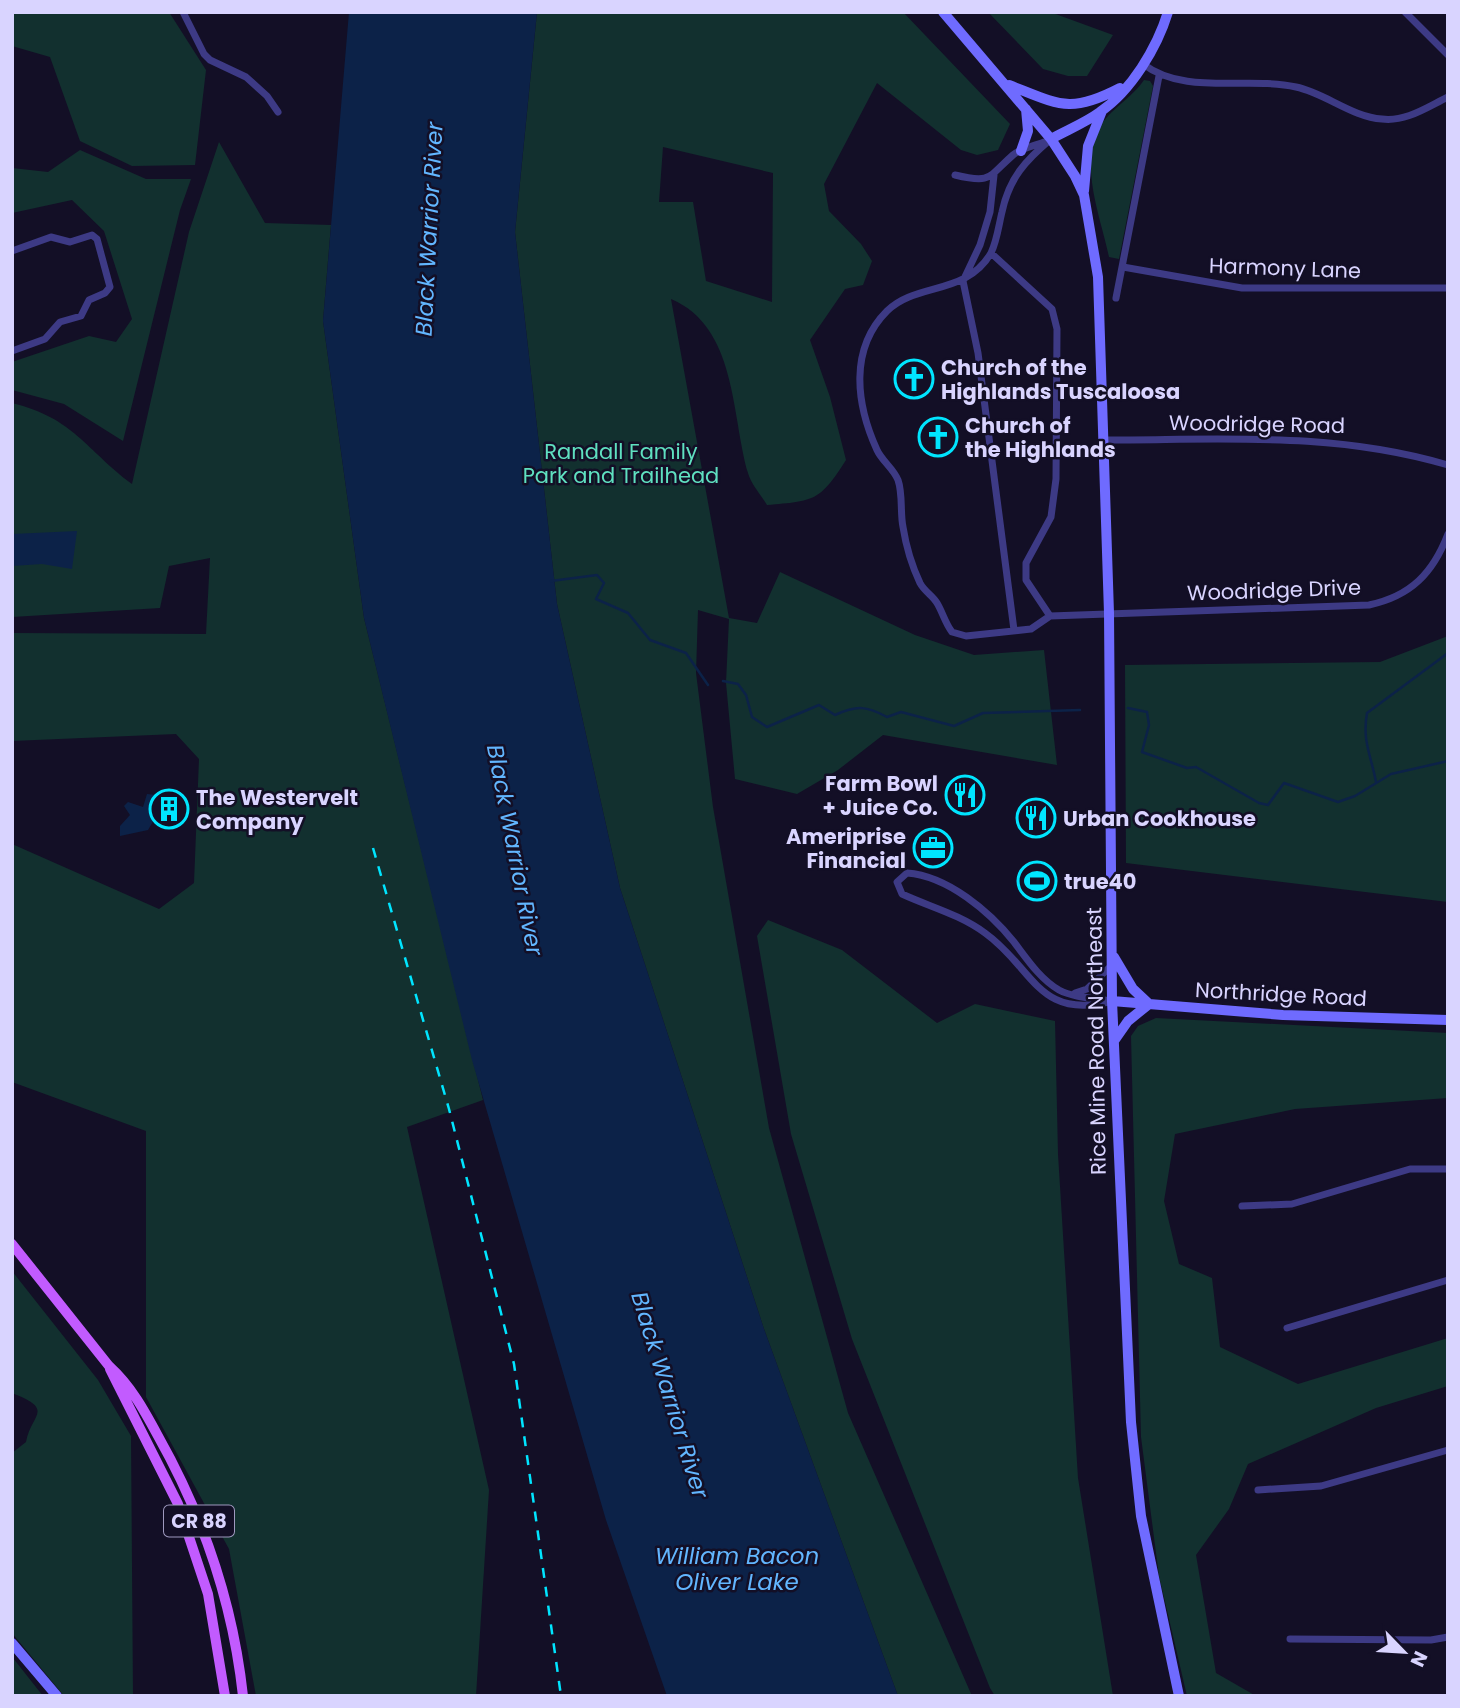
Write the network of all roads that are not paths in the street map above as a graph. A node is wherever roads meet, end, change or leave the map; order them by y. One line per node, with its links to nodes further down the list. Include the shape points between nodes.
1 (183, 12): 13 (street, via 204,54 246,77)
2 (943, 12): 9 (main road, Rice Mine Road Northeast)
3 (1167, 12): 6 (main road)
4 (1405, 12): 5 (street)
5 (1448, 55)
6 (1143, 64): 7 (street); 8 (main road)
7 (1160, 76): 10 (street, via 1293,86 1381,119 1410,115); 21 (street)
8 (1129, 82): 9 (main road, via 1081,106 1049,101); 12 (main road)
9 (1006, 83): 11 (main road, Rice Mine Road Northeast)
10 (1448, 97)
11 (1026, 108): 14 (main road, Rice Mine Road Northeast); 15 (main road, via 1028,131)
12 (1102, 111): 14 (main road); 18 (main road, via 1088,146)
13 (278, 113)
14 (1051, 139): 15 (street); 18 (main road, Rice Mine Road Northeast); 20 (street, via 1017,170)
15 (1021, 151): 17 (street)
16 (955, 175): 17 (street, via 975,180)
17 (994, 176): 22 (street, via 990,212)
18 (1084, 195): 26 (main road, Rice Mine Road Northeast, via 1098,277)
19 (12, 251): 25 (street, via 51,237 70,242 92,235 110,288 89,300 81,316 60,322 45,340)
20 (991, 253): 22 (street); 30 (street, via 1052,309 1057,329 1056,479 1051,517 1026,563 1026,580)
21 (1123, 267): 23 (street, Harmony Lane, via 1242,288); 24 (street)
22 (963, 282): 31 (street, via 978,353); 31 (street, via 890,308 870,329 860,362 865,414 878,454 899,482 902,519 914,566 922,586 940,607 944,622 952,632 966,636)
23 (1448, 288)
24 (1116, 298)
25 (12, 351)
26 (1104, 440): 27 (street, Woodridge Road, via 1341,442); 29 (main road, Rice Mine Road Northeast)
27 (1448, 465)
28 (1448, 534): 29 (street, Woodridge Drive, via 1421,581 1379,603)
29 (1109, 613): 30 (street, Woodridge Drive); 32 (main road, Rice Mine Road Northeast)
30 (1050, 616): 31 (street, via 1031,629)
31 (1014, 630)
32 (1112, 953): 33 (main road, Rice Mine Road Northeast); 36 (main road, via 1133,989)
33 (1112, 964): 34 (street, via 1087,989); 35 (main road, Rice Mine Road Northeast)
34 (1072, 994): 35 (street); 35 (street, via 1059,990 1037,972 980,908 948,887 916,874 900,877 897,882 902,894 946,910 985,933 1042,992 1071,1006 1087,1008)
35 (1112, 1001): 36 (main road, Northridge Road); 38 (main road, Rice Mine Road Northeast)
36 (1149, 1004): 37 (main road, Northridge Road, via 1283,1015); 38 (main road, via 1128,1021)
37 (1448, 1020)
38 (1114, 1041): 53 (main road, Rice Mine Road Northeast, via 1131,1422 1141,1516)
39 (1448, 1169): 40 (street, via 1410,1170 1292,1204)
40 (1242, 1206)
41 (12, 1244): 44 (main road, CR 88)
42 (1448, 1280): 43 (street)
43 (1287, 1328)
44 (109, 1366): 51 (main road, CR 88, via 178,1504 209,1597); 52 (main road, CR 88, via 141,1405 190,1497 227,1604)
45 (1448, 1450): 46 (street, via 1321,1486)
46 (1258, 1490)
47 (1448, 1637): 48 (street)
48 (1290, 1639)
49 (12, 1643): 50 (main road)
50 (57, 1696)
51 (225, 1696)
52 (243, 1696)
53 (1179, 1696)

